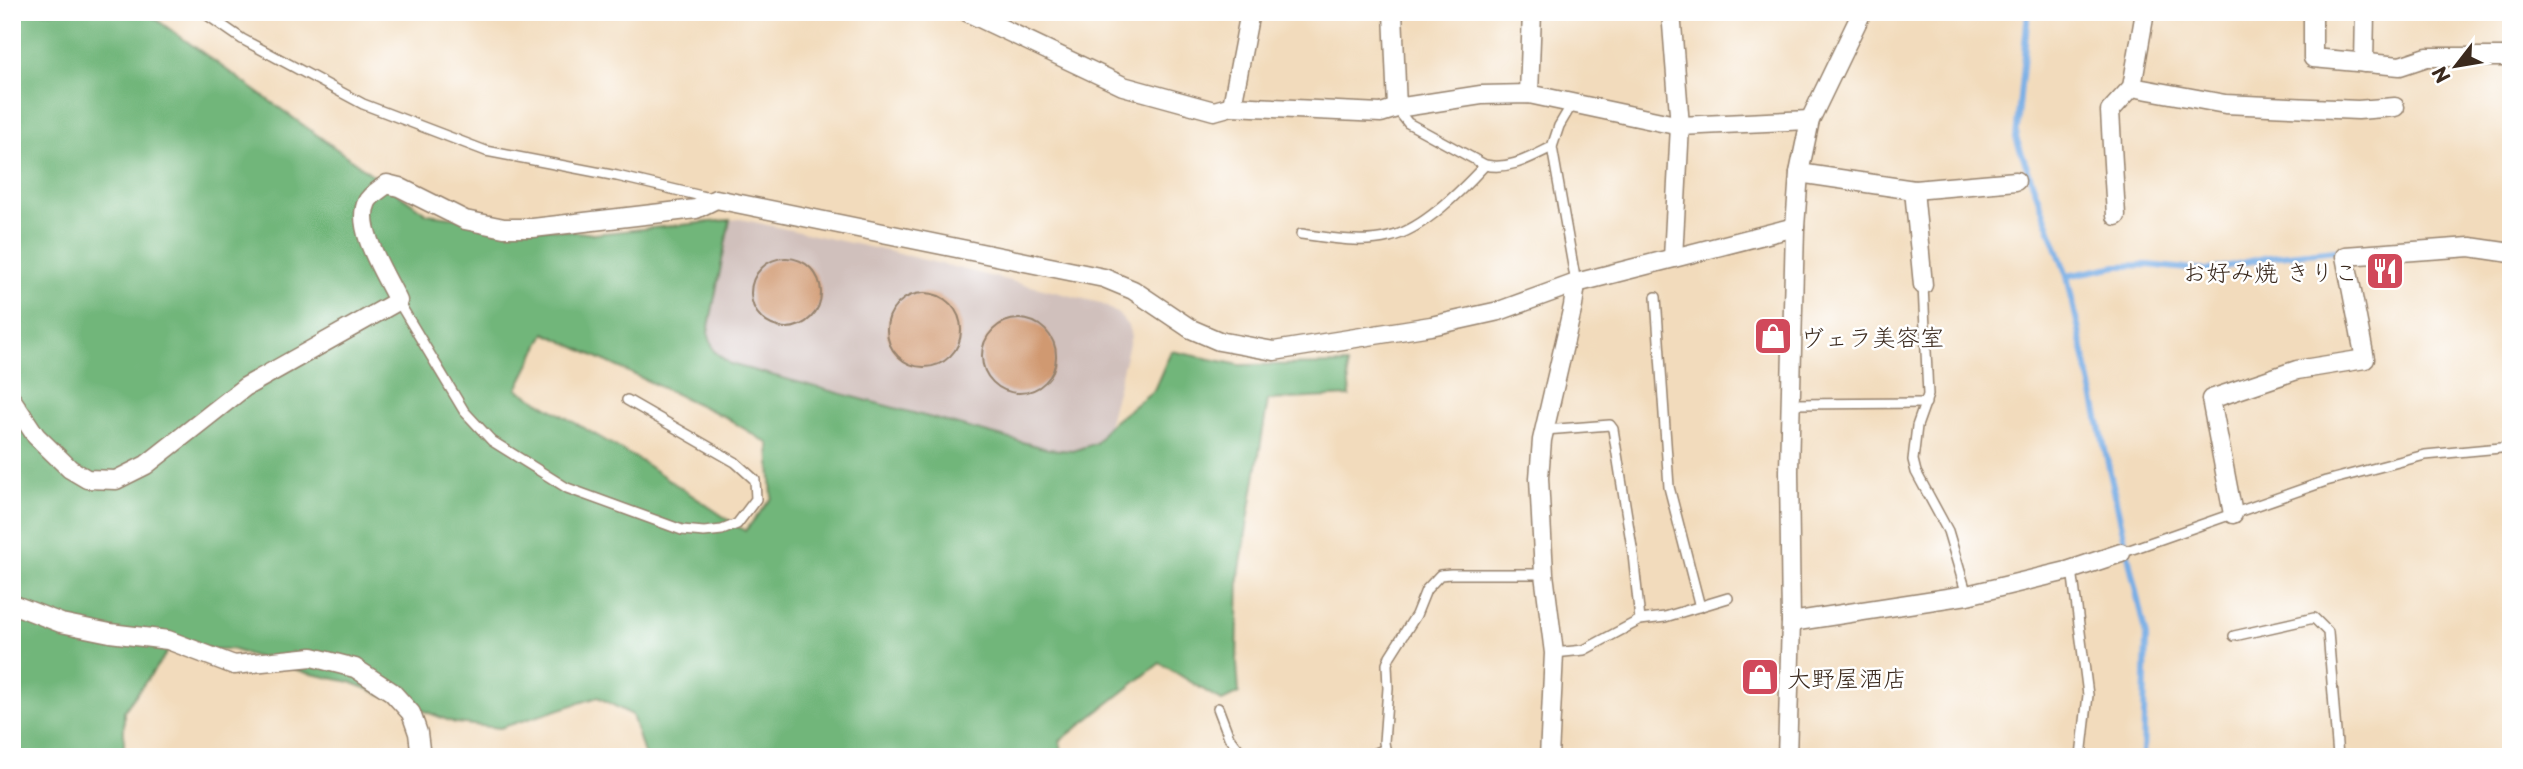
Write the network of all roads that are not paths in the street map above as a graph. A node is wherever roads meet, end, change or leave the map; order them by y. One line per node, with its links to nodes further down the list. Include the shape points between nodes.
1 (203, 12): 26 (lane, via 242,39 363,104 486,151)
2 (967, 12): 16 (street, via 1124,86 1214,111)
3 (1250, 12): 16 (street)
4 (1392, 12): 18 (street)
5 (1532, 12): 14 (street)
6 (1671, 12): 20 (street)
7 (1862, 12): 19 (street)
8 (2145, 12): 13 (street)
9 (2313, 12): 12 (street, via 2313,58)
10 (2365, 12): 12 (street)
11 (2511, 57): 12 (street, via 2427,57 2400,66)
12 (2364, 63)
13 (2132, 86): 17 (street, via 2225,104 2358,110); 27 (street, via 2110,111)
14 (1529, 94): 15 (street); 18 (street, via 1481,95)
15 (1572, 104): 20 (street); 21 (lane)
16 (1232, 106): 18 (street, via 1381,113)
17 (2395, 107)
18 (1397, 108): 22 (lane, via 1408,123)
19 (1810, 120): 20 (street); 23 (street)
20 (1680, 126): 31 (street)
21 (1552, 148): 22 (lane, via 1514,165); 32 (lane)
22 (1485, 165): 29 (lane, via 1449,200 1394,236)
23 (1799, 173): 25 (street); 28 (street)
24 (2017, 181): 25 (street)
25 (1914, 190): 33 (street)
26 (716, 199): 32 (street, via 1104,278 1133,290 1191,329 1219,341 1274,351 1499,311); 35 (street, via 696,209 504,228 465,220 387,184 367,200 363,215 366,234)
27 (2116, 216)
28 (1795, 227): 31 (street); 39 (street)
29 (1301, 234)
30 (2511, 253): 42 (street, via 2470,247 2345,256 2365,359 2297,370 2211,399)
31 (1674, 258): 32 (street)
32 (1576, 284): 40 (street)
33 (1923, 285): 38 (lane)
34 (1656, 298): 49 (lane, via 1669,487)
35 (398, 301): 36 (street, via 245,387 146,465 116,480 87,479 71,469 36,436); 37 (lane, via 464,411 492,441 567,488 682,530 704,532 737,524 756,499 755,480 735,462)
36 (12, 400)
37 (627, 400)
38 (1926, 403): 39 (lane); 46 (lane, via 1917,426 1913,460 1948,531)
39 (1790, 404): 51 (street)
40 (1545, 430): 45 (street, via 1539,478); 50 (lane, via 1609,425 1612,429)
41 (2511, 447): 42 (lane, via 2426,455 2326,481)
42 (2233, 514): 43 (lane)
43 (2121, 552): 44 (street)
44 (2072, 569): 46 (street); 62 (lane, via 2088,695)
45 (1544, 574): 53 (street); 55 (lane, via 1440,575 1433,581 1387,664)
46 (1967, 595): 51 (street)
47 (1728, 598): 49 (lane)
48 (12, 604): 57 (street, via 61,622 168,640 234,665 312,657 355,668 392,692 411,713)
49 (1700, 607): 50 (lane)
50 (1640, 620): 53 (lane, via 1584,650)
51 (1791, 622): 56 (street)
52 (2234, 636): 63 (lane, via 2314,618 2328,632)
53 (1554, 653): 61 (street)
54 (1218, 708): 58 (lane, via 1229,737)
55 (1385, 749): 59 (lane); 60 (lane)
56 (1786, 755)
57 (421, 757)
58 (1245, 757)
59 (1367, 757)
60 (1392, 757)
61 (1549, 757)
62 (2081, 757)
63 (2338, 757)

